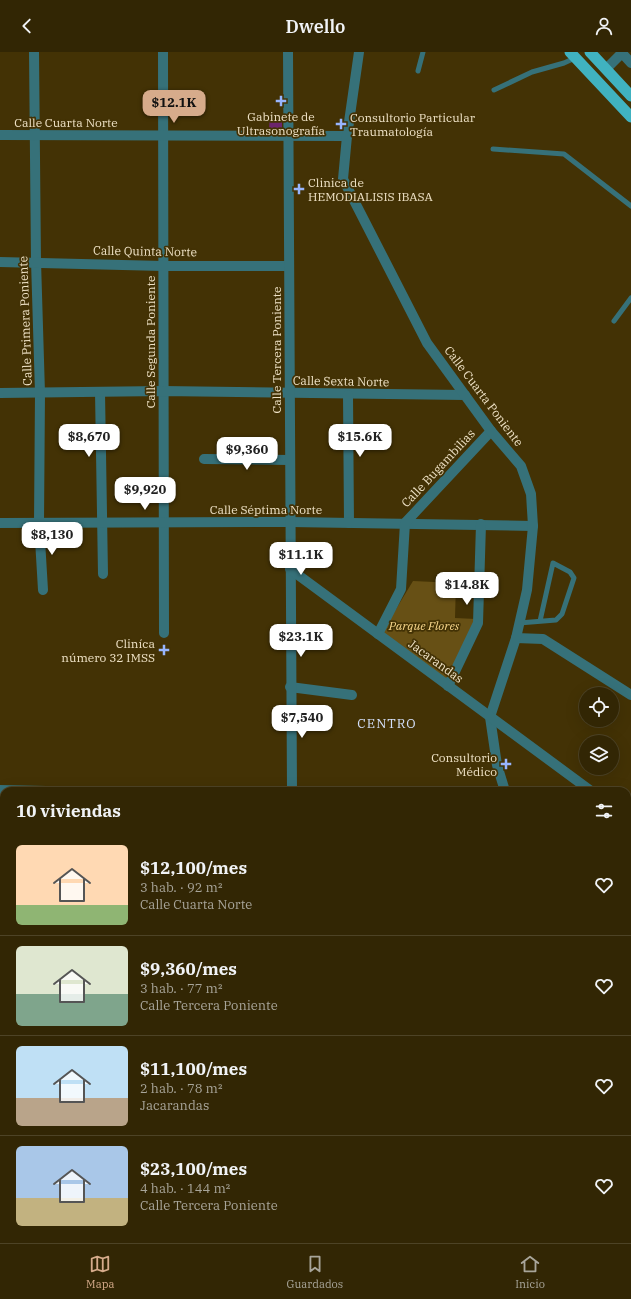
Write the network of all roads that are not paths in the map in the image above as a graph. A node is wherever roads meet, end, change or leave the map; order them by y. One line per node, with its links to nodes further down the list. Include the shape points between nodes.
1 (34, 52): 16 (street, Calle Primera Poniente)
2 (163, 52): 17 (street, Calle Segunda Poniente)
3 (288, 52): 18 (street, Calle Tercera Poniente)
4 (359, 52): 19 (street, Calle Cuarta Poniente)
5 (423, 52): 11 (lane)
6 (590, 52): 10 (highway)
7 (622, 52): 9 (street); 10 (street)
8 (573, 55): 12 (lane, via 564,63 532,72); 14 (highway)
9 (631, 63)
10 (606, 69): 13 (highway)
11 (418, 71)
12 (494, 90)
13 (631, 96)
14 (631, 117)
15 (0, 135): 16 (street, Calle Cuarta Norte)
16 (34, 135): 17 (street, Calle Cuarta Norte); 23 (street, Calle Primera Poniente)
17 (163, 135): 18 (street, Calle Cuarta Norte); 24 (street, Calle Segunda Poniente)
18 (288, 135): 19 (street, Calle Cuarta Norte); 25 (street, Calle Tercera Poniente)
19 (347, 136): 34 (street, Calle Cuarta Poniente, via 343,180 427,343)
20 (492, 148): 21 (lane, via 564,154)
21 (631, 206)
22 (0, 262): 23 (street, Calle Quinta Norte)
23 (36, 262): 24 (street, Calle Quinta Norte); 31 (street, Calle Primera Poniente)
24 (163, 266): 25 (street, Calle Quinta Norte); 28 (street, Calle Segunda Poniente)
25 (290, 266): 32 (street, Calle Tercera Poniente)
26 (631, 298): 27 (lane)
27 (614, 321)
28 (163, 391): 29 (street, Calle Sexta Norte); 32 (street, Calle Sexta Norte); 38 (street, Calle Segunda Poniente)
29 (100, 392): 31 (street, Calle Sexta Norte); 42 (street)
30 (0, 393): 31 (street, Calle Sexta Norte)
31 (40, 393): 41 (street, Calle Primera Poniente)
32 (290, 393): 33 (street, Calle Sexta Norte); 37 (street, Calle Tercera Poniente)
33 (348, 395): 34 (street, Calle Sexta Norte); 43 (street)
34 (465, 395): 35 (street, Calle Cuarta Poniente)
35 (491, 431): 44 (street, Calle Bugambilias); 46 (street, Calle Cuarta Poniente, via 521,466 531,494)
36 (204, 459): 37 (street)
37 (289, 460): 39 (street, Calle Tercera Poniente)
38 (163, 522): 39 (street, Calle Séptima Norte); 42 (street, Calle Séptima Norte); 52 (street, Calle Segunda Poniente)
39 (290, 522): 43 (street, Calle Séptima Norte); 47 (street, Calle Tercera Poniente)
40 (0, 523): 41 (street, Calle Séptima Norte)
41 (39, 523): 42 (street, Calle Séptima Norte); 49 (street, Calle Primera Poniente)
42 (101, 523): 48 (street)
43 (349, 523): 44 (street, Calle Séptima Norte)
44 (405, 523): 45 (street, Calle Séptima Norte); 53 (street, via 401,589)
45 (481, 524): 46 (street, Calle Séptima Norte); 56 (street, via 478,623)
46 (533, 526): 51 (street, Calle Cuarta Poniente, via 527,590)
47 (290, 569): 53 (street, Jacarandas); 55 (street, Calle Tercera Poniente)
48 (102, 574)
49 (42, 590)
50 (540, 621): 50 (lane, via 550,578 553,563 570,572 574,578 562,614 556,620); 51 (lane)
51 (519, 623): 54 (street, Calle Cuarta Poniente)
52 (164, 633)
53 (378, 634): 56 (street, Jacarandas)
54 (516, 638): 58 (street, via 543,639); 59 (street, Calle Cuarta Poniente)
55 (290, 686): 57 (street); 60 (street, Calle Tercera Poniente)
56 (448, 686): 59 (street, Jacarandas)
57 (352, 695)
58 (631, 695)
59 (490, 717): 61 (street, Calle Cuarta Poniente, via 497,765); 62 (street, Jacarandas)
60 (292, 787)
61 (504, 787)
62 (586, 787)

